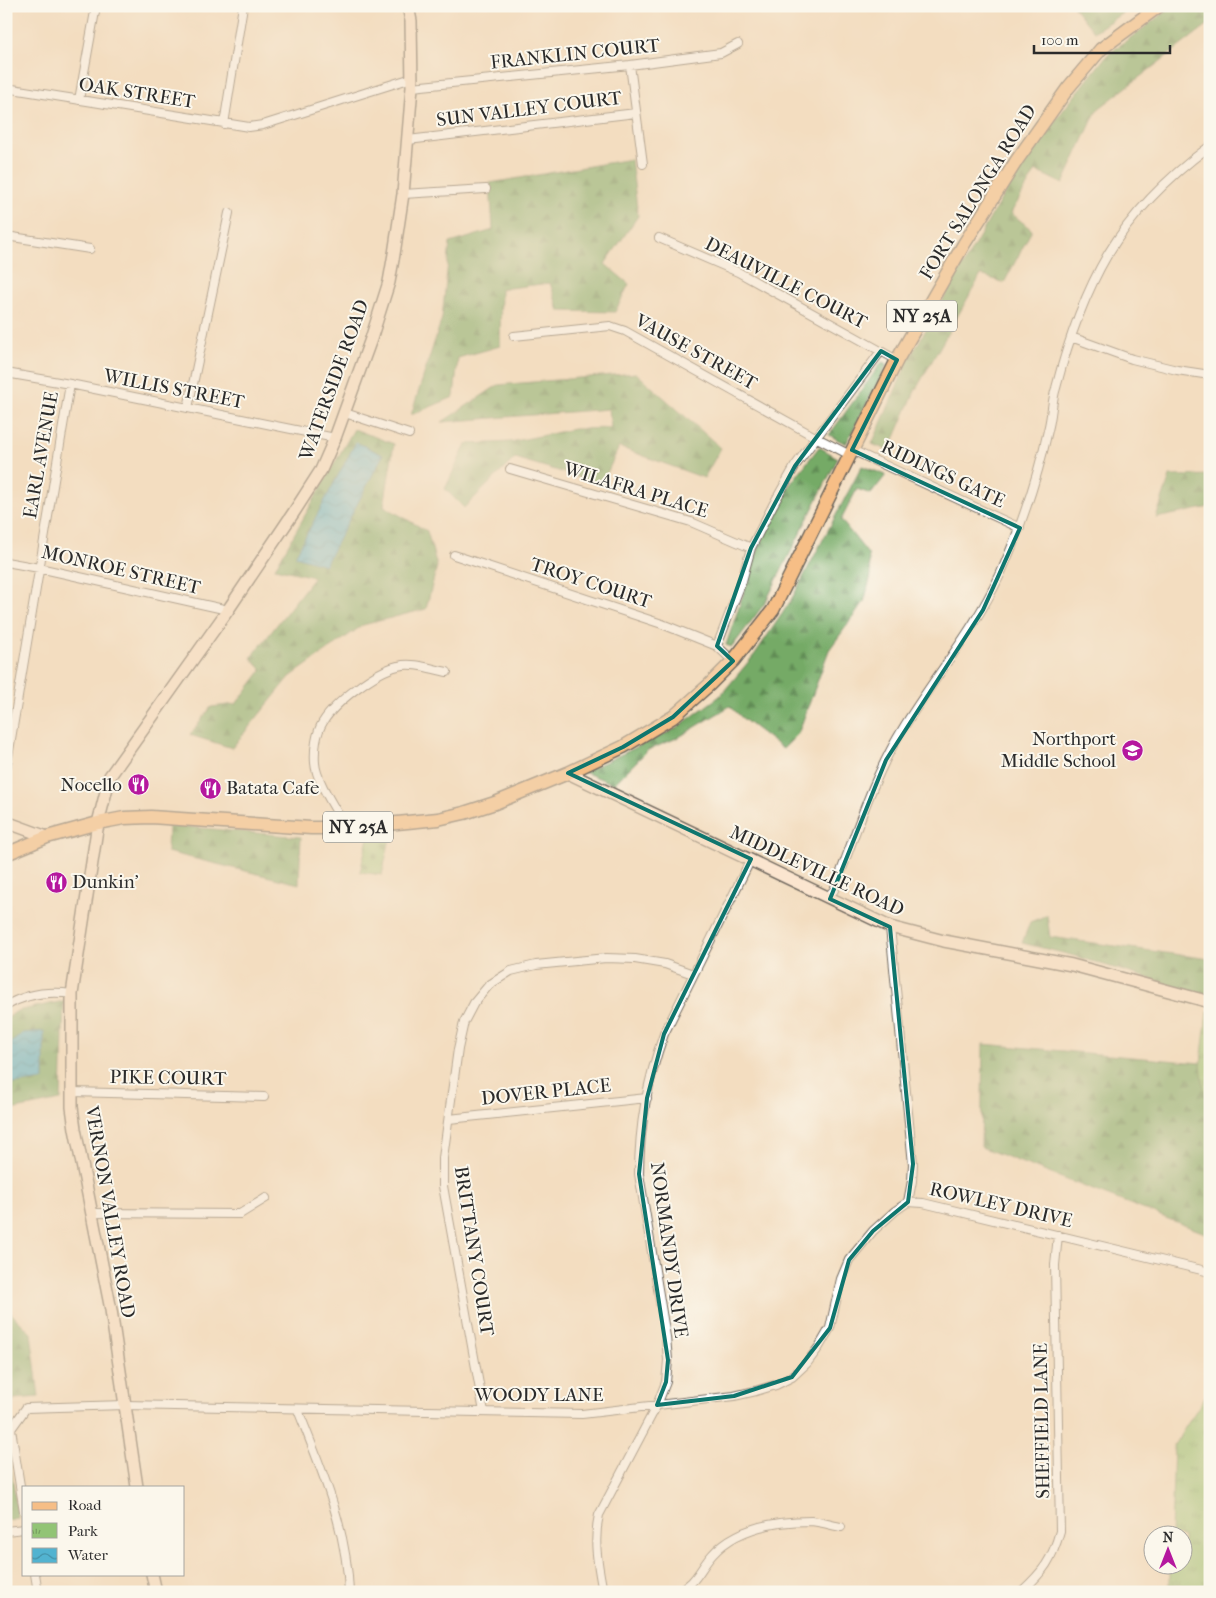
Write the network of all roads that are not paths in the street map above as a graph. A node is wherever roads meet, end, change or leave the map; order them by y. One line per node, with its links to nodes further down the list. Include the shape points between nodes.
1 (96, 6): 9 (street)
2 (243, 6): 11 (street)
3 (408, 6): 7 (main road, WATERSIDE ROAD)
4 (1159, 6): 25 (main road, FORT SALONGA ROAD / NY 25A, via 1101,49 1068,88 964,244)
5 (738, 44): 6 (street, FRANKLIN COURT, via 720,54)
6 (630, 65): 7 (street, FRANKLIN COURT); 10 (street, SUN VALLEY COURT)
7 (412, 82): 12 (street, FRANKLIN COURT); 13 (main road, WATERSIDE ROAD)
8 (6, 88): 9 (street, OAK STREET)
9 (79, 100): 11 (street, OAK STREET)
10 (636, 113): 13 (street, SUN VALLEY COURT); 15 (street)
11 (224, 124): 12 (street, OAK STREET)
12 (263, 125)
13 (408, 140): 17 (main road, WATERSIDE ROAD)
14 (1210, 146): 23 (street, via 1171,177 1126,227 1095,278)
15 (643, 164)
16 (486, 189): 17 (street)
17 (404, 194): 30 (main road, WATERSIDE ROAD, via 389,282)
18 (229, 213): 29 (street)
19 (6, 236): 21 (street)
20 (659, 238): 24 (street, DEAUVILLE COURT, via 738,272)
21 (90, 250)
22 (514, 336): 33 (street, VAUSE STREET, via 610,326 625,331)
23 (1071, 337): 27 (street, via 1132,359); 36 (street, via 1055,392 1041,460)
24 (882, 351): 25 (street, DEAUVILLE COURT); 33 (street)
25 (897, 360): 34 (main road, FORT SALONGA ROAD / NY 25A)
26 (6, 373): 28 (street, WILLIS STREET)
27 (1210, 375)
28 (70, 384): 29 (street, WILLIS STREET); 40 (street, EARL AVENUE)
29 (188, 408): 32 (street, WILLIS STREET)
30 (345, 413): 31 (street); 32 (main road, WATERSIDE ROAD)
31 (409, 434)
32 (335, 438): 41 (main road, WATERSIDE ROAD, via 321,470)
33 (817, 438): 34 (street, VAUSE STREET); 37 (street, via 795,466)
34 (851, 453): 36 (street, RIDINGS GATE); 43 (main road, FORT SALONGA ROAD / NY 25A, via 773,610)
35 (510, 469): 37 (street, WILAFRA PLACE, via 691,522)
36 (1020, 528): 53 (street, via 983,610 906,723 886,760)
37 (751, 548): 42 (street, via 742,582)
38 (454, 555): 42 (street, TROY COURT, via 662,624)
39 (6, 562): 40 (street, MONROE STREET)
40 (39, 568): 41 (street, MONROE STREET); 45 (street, EARL AVENUE)
41 (228, 610): 48 (main road, WATERSIDE ROAD, via 110,776)
42 (716, 646): 43 (street)
43 (733, 661): 46 (main road, FORT SALONGA ROAD / NY 25A, via 673,717 623,748)
44 (446, 672): 49 (street, via 399,665 378,673 337,706 323,723 316,743 315,764)
45 (6, 769)
46 (568, 773): 49 (main road, FORT SALONGA ROAD / NY 25A, via 464,813 438,819); 52 (main road, MIDDLEVILLE ROAD)
47 (6, 822): 50 (main road)
48 (98, 823): 49 (main road, FORT SALONGA ROAD / NY 25A, via 151,817); 50 (main road, FORT SALONGA ROAD / NY 25A); 56 (main road, VERNON VALLEY ROAD)
49 (346, 828)
50 (47, 837): 51 (main road, FORT SALONGA ROAD / NY 25A)
51 (6, 854)
52 (751, 859): 53 (main road, MIDDLEVILLE ROAD); 55 (street, NORMANDY DRIVE)
53 (828, 898): 54 (main road, MIDDLEVILLE ROAD)
54 (890, 927): 57 (main road, MIDDLEVILLE ROAD, via 944,941 1072,965); 64 (street, ROWLEY DRIVE, via 913,1164)
55 (693, 974): 61 (street, NORMANDY DRIVE, via 656,1054); 62 (street, BRITTANY COURT, via 665,964 616,958 536,965 511,971 489,985 464,1022)
56 (72, 994): 58 (street, via 36,994); 59 (main road, VERNON VALLEY ROAD)
57 (1210, 1002)
58 (6, 1006)
59 (72, 1092): 60 (street, PIKE COURT); 65 (main road, VERNON VALLEY ROAD, via 75,1129)
60 (264, 1096)
61 (647, 1098): 62 (street, DOVER PLACE); 69 (street, NORMANDY DRIVE, via 639,1174 668,1360 666,1382)
62 (449, 1118): 71 (street, BRITTANY COURT, via 443,1186)
63 (266, 1198): 65 (street, via 240,1214)
64 (908, 1202): 66 (street, ROWLEY DRIVE); 69 (street, WOODY LANE, via 873,1231 849,1260 841,1279 830,1328 811,1357 792,1377 776,1385 734,1396)
65 (92, 1213): 68 (main road, VERNON VALLEY ROAD)
66 (1058, 1235): 67 (street, ROWLEY DRIVE); 84 (street, SHEFFIELD LANE, via 1054,1265 1060,1531 1047,1565)
67 (1210, 1272)
68 (125, 1405): 70 (street, WOODY LANE); 72 (main road, VERNON VALLEY ROAD); 73 (street, WOODY LANE, via 26,1408 11,1429)
69 (657, 1405): 71 (street, WOODY LANE, via 582,1414); 82 (street, NORMANDY DRIVE, via 598,1515 596,1552)
70 (298, 1410): 71 (street, WOODY LANE); 81 (street, via 334,1507)
71 (484, 1412)
72 (137, 1486)
73 (22, 1498)
74 (841, 1527): 83 (street, via 812,1521 752,1529 720,1546 691,1584)
75 (22, 1529): 76 (street)
76 (6, 1531)
77 (35, 1576): 79 (street)
78 (152, 1576): 80 (main road)
79 (38, 1592)
80 (156, 1592)
81 (349, 1592)
82 (603, 1592)
83 (675, 1592)
84 (1021, 1592)

